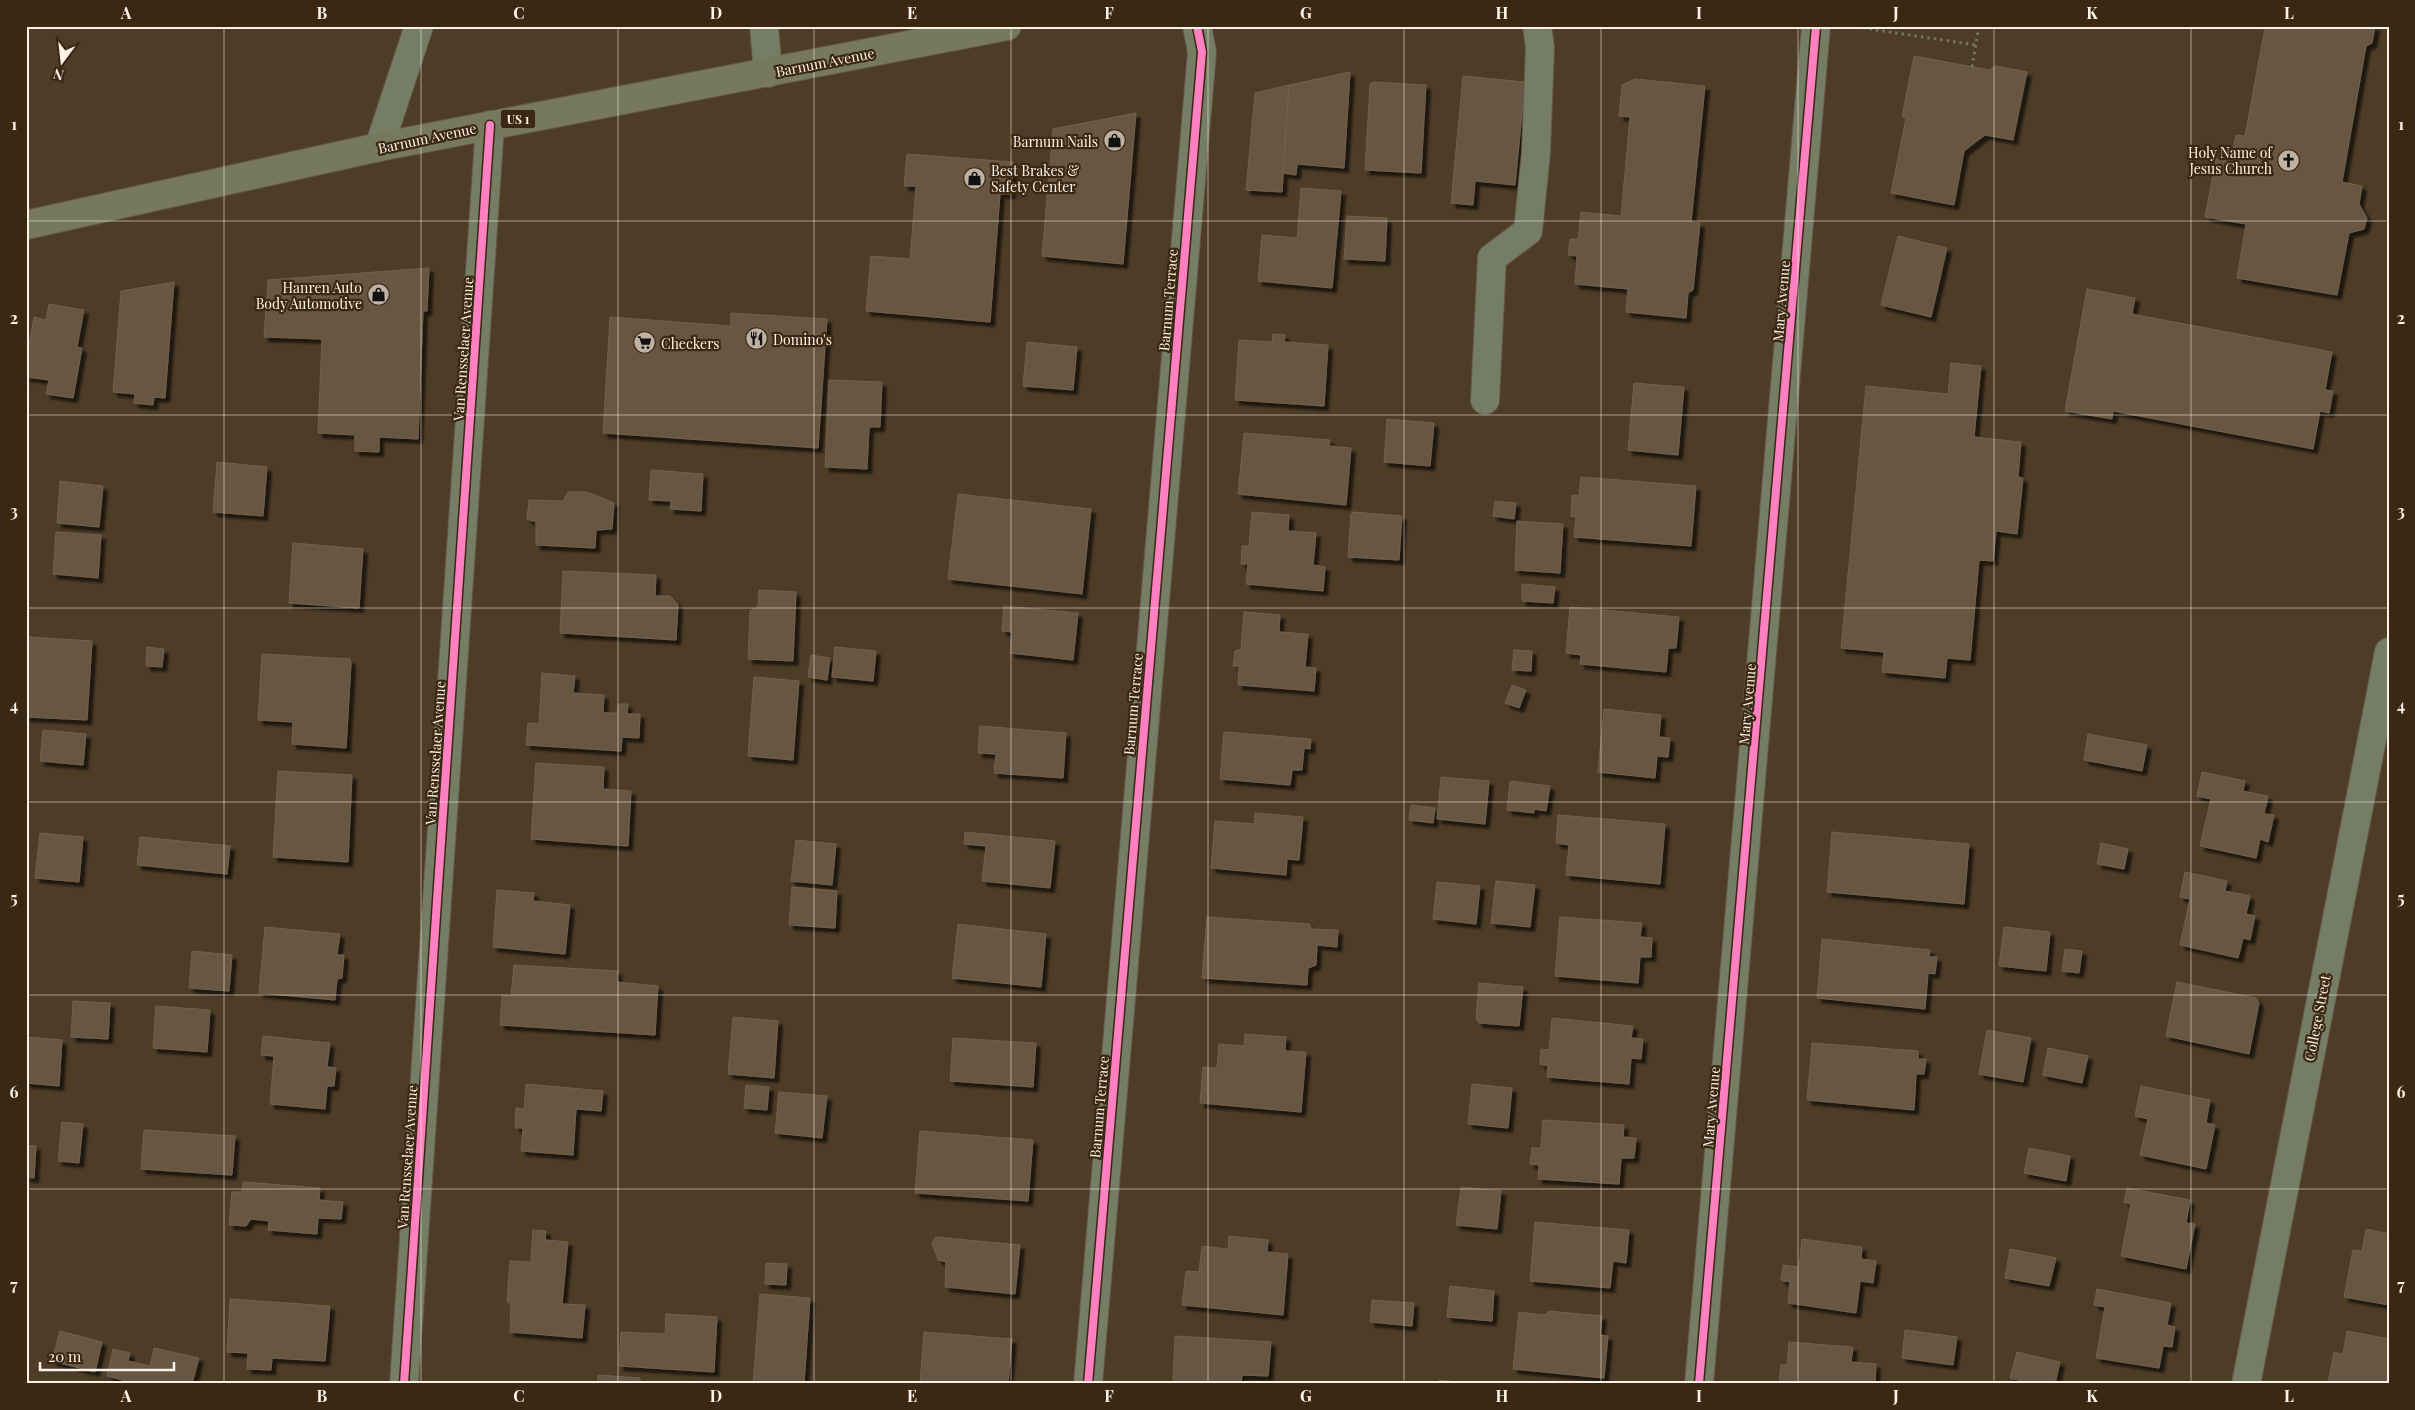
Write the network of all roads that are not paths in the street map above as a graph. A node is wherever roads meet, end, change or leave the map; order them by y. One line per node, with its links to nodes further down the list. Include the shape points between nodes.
1 (419, 26): 9 (street)
2 (764, 26): 7 (street)
3 (1005, 26): 7 (main road, Barnum Avenue / US 1)
4 (1198, 26): 14 (street, Barnum Terrace, via 1202,52)
5 (1537, 26): 11 (street, via 1540,47 1536,153 1528,231 1492,258)
6 (1816, 26): 15 (street, Mary Avenue)
7 (768, 73): 8 (main road, Barnum Avenue / US 1)
8 (490, 125): 9 (main road, Barnum Avenue / US 1); 13 (street, Van Rensselaer Avenue)
9 (379, 147): 10 (main road, Barnum Avenue / US 1)
10 (29, 217)
11 (1485, 400)
12 (2389, 652): 16 (street, College Street)
13 (404, 1384)
14 (1088, 1384)
15 (1699, 1384)
16 (2246, 1384)

